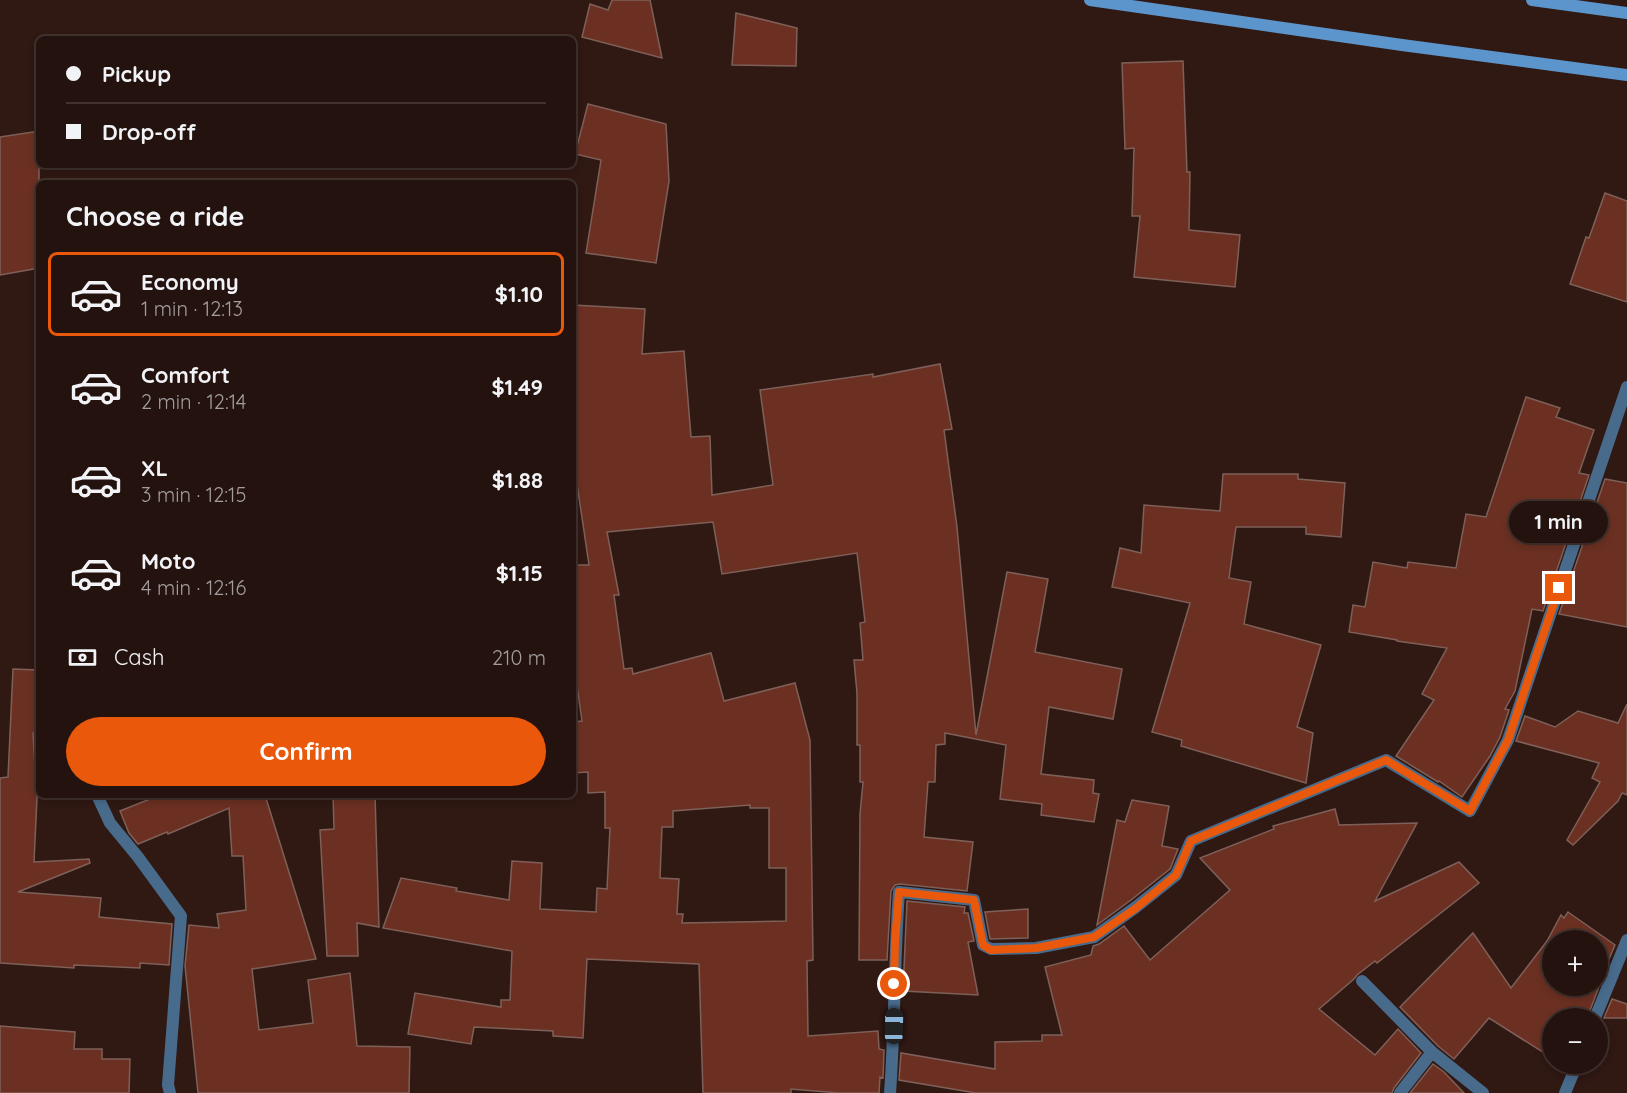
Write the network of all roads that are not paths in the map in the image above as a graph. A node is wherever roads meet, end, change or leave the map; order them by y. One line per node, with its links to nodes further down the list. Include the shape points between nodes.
1 (1090, 0): 4 (main road)
2 (1532, 0): 3 (main road)
3 (1627, 13)
4 (1627, 75)
5 (1627, 387): 13 (street, via 1508,740 1470,811 1386,760 1191,841 1176,875 1094,937 1036,948 991,950 983,945 974,900 899,892)
6 (98, 798): 12 (street, via 110,822 181,916)
7 (1627, 940): 9 (street)
8 (1362, 981): 10 (street)
9 (1599, 1008)
10 (1432, 1052): 14 (street); 15 (street)
11 (1573, 1074): 16 (street)
12 (170, 1093)
13 (890, 1093)
14 (1400, 1093)
15 (1483, 1093)
16 (1565, 1093)

